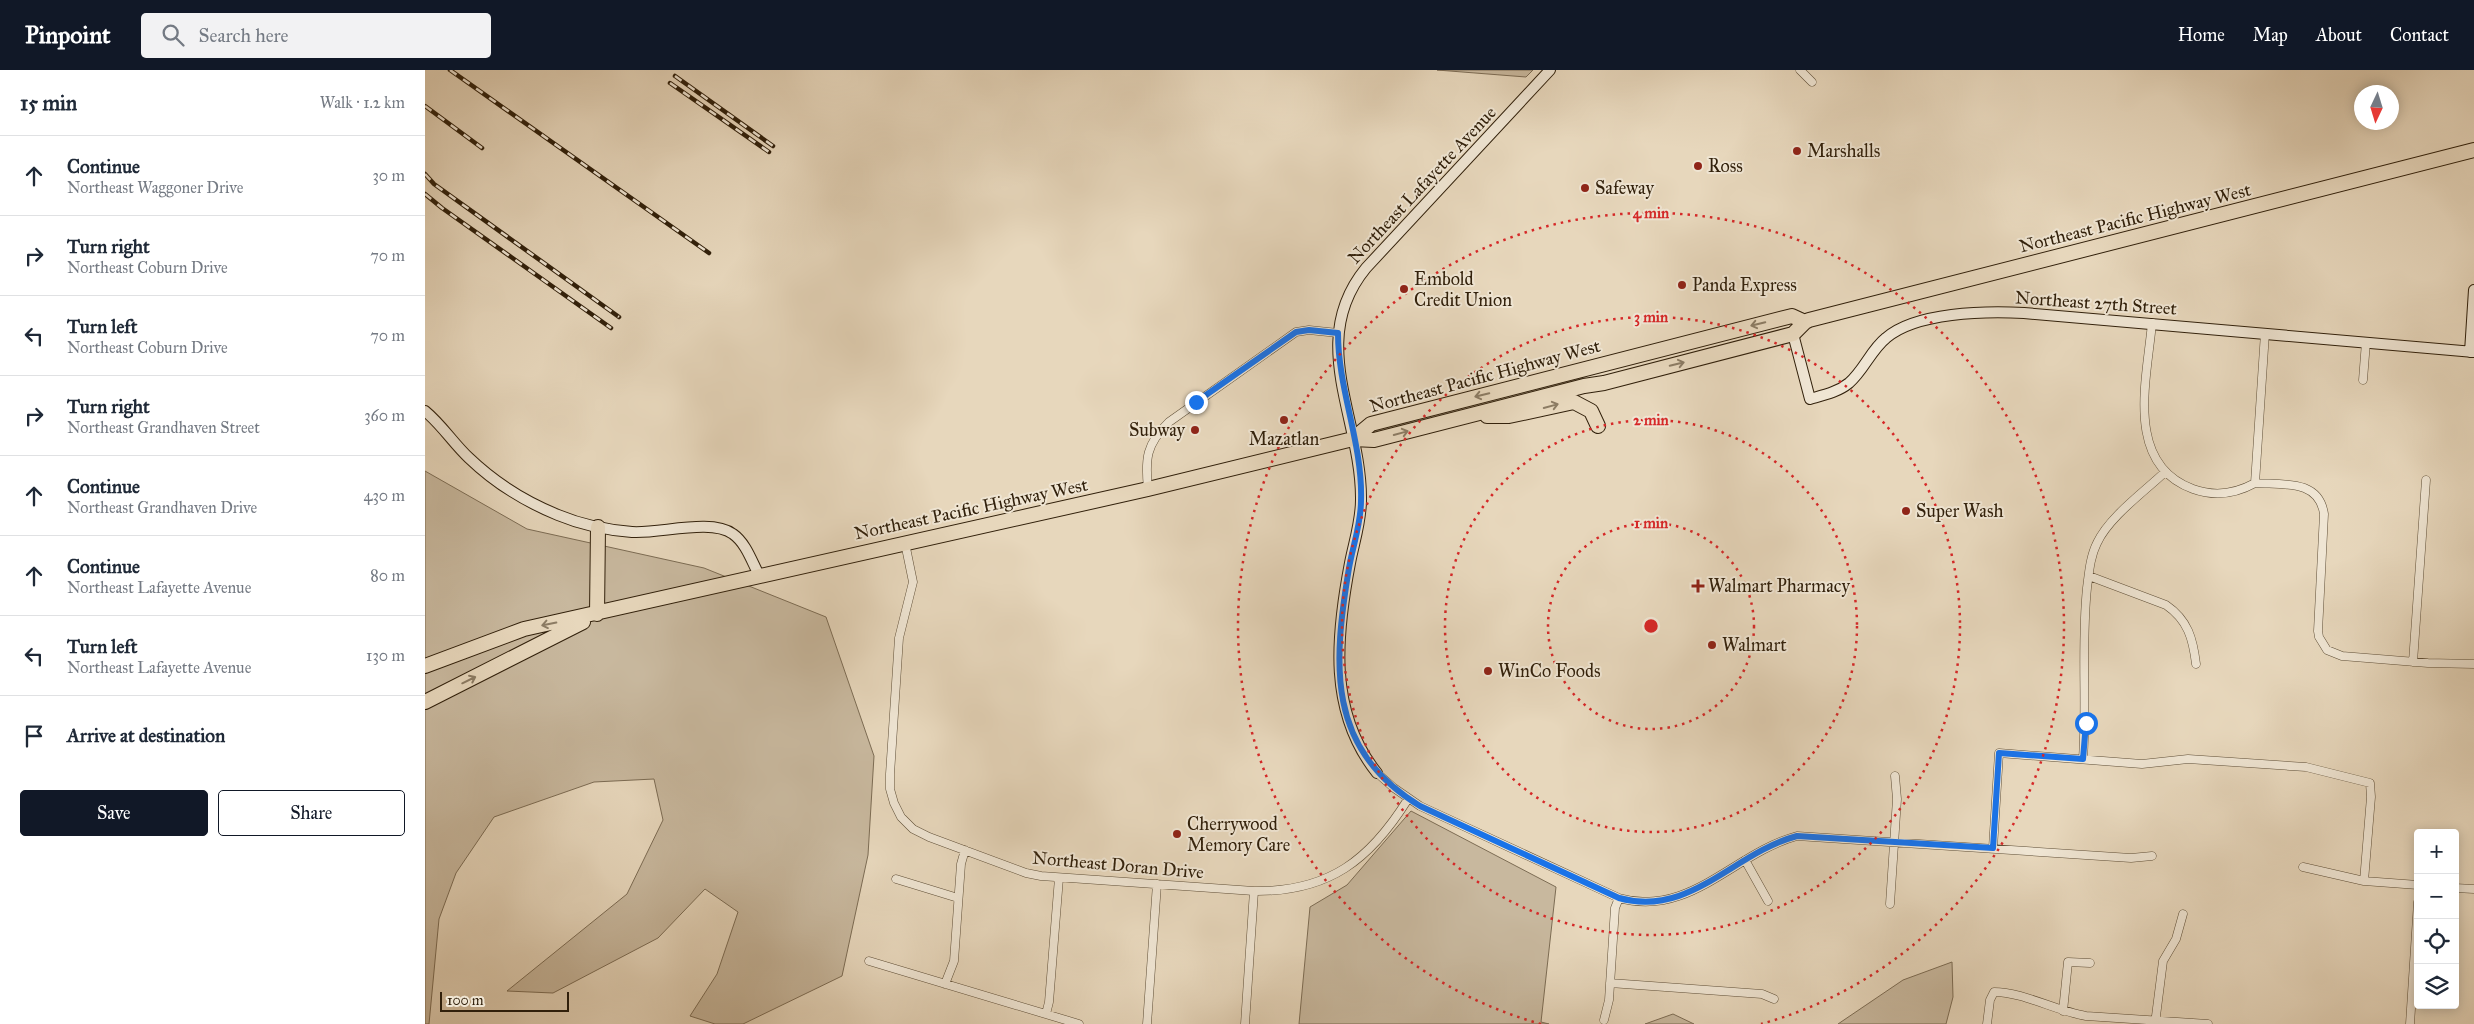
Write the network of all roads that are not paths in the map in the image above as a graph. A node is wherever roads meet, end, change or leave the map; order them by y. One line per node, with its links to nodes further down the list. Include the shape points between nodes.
1 (1550, 70): 8 (street, Northeast Lafayette Avenue, via 1361,274 1345,298)
2 (1800, 70): 3 (street)
3 (1812, 82)
4 (2474, 150): 6 (highway, Northeast Pacific Highway West)
5 (2474, 290): 13 (street)
6 (1805, 322): 10 (highway); 12 (highway, Northeast Pacific Highway West, one-way to 12, via 1792,316)
7 (2152, 323): 9 (street, Northeast 27th Street); 10 (street, Northeast 27th Street, via 2000,312 1971,313 1917,323 1887,337 1849,383 1810,399); 22 (street, via 2144,419 2152,453)
8 (1338, 333): 21 (street, Northeast Lafayette Avenue, via 1341,377); 25 (street, via 1296,332 1169,422 1149,447)
9 (2265, 333): 11 (street, Northeast 27th Street); 24 (street)
10 (1793, 334): 16 (highway, Northeast Pacific Highway West, one-way to 10)
11 (2366, 342): 13 (street, Northeast 27th Street); 15 (street)
12 (1667, 348): 14 (highway, Northeast Pacific Highway West); 16 (highway, via 1648,362 1615,370)
13 (2472, 352)
14 (1593, 366): 17 (highway, via 1590,373 1579,380 1505,399); 21 (highway, Northeast Pacific Highway West, one-way to 21, via 1371,424)
15 (2363, 380)
16 (1604, 383): 17 (highway, Northeast Pacific Highway West)
17 (1489, 410): 19 (highway, Northeast Pacific Highway West)
18 (425, 411): 26 (street, via 469,458 497,481 558,515)
19 (1468, 416): 20 (highway, one-way to 20, via 1509,416 1574,402 1591,411); 21 (highway, Northeast Pacific Highway West, one-way to 19, via 1374,440)
20 (1598, 426)
21 (1353, 439): 25 (highway, Northeast Pacific Highway West); 37 (street, Northeast Lafayette Avenue, via 1361,500 1344,596 1340,676 1350,728)
22 (2165, 472): 24 (street, via 2184,486 2205,494 2241,491); 29 (street, via 2107,528 2097,542)
23 (2426, 480): 31 (street)
24 (2255, 482): 31 (street, via 2302,487 2315,492 2320,498 2324,514 2318,631 2327,650 2342,656)
25 (1148, 490): 27 (highway, Northeast Pacific Highway West)
26 (598, 528): 28 (street, via 633,532 707,526 725,529 741,541); 30 (highway)
27 (905, 543): 28 (highway, Northeast Pacific Highway West); 42 (street, Northeast Doran Drive, via 913,582 899,638 891,789 901,817 913,829)
28 (759, 575): 30 (highway, Northeast Pacific Highway West)
29 (2089, 576): 32 (street, via 2175,611 2192,637); 36 (street, via 2084,633 2086,723)
30 (597, 614): 34 (highway, one-way to 34, via 524,629); 35 (highway, one-way to 30)
31 (2413, 662): 33 (street)
32 (2196, 664)
33 (2474, 664)
34 (425, 666)
35 (425, 702)
36 (2083, 759): 41 (street, via 1999,753); 48 (street, via 2142,764 2188,759 2306,767 2370,783)
37 (1377, 773): 39 (street)
38 (1895, 776): 40 (street)
39 (1408, 799): 53 (street, Northeast Doran Drive, via 1365,856 1337,875 1309,886); 55 (street)
40 (1894, 842): 41 (street); 44 (street, via 1797,836 1775,843); 57 (street)
41 (1993, 848): 43 (street, via 2131,858)
42 (965, 850): 46 (street, Northeast Doran Drive, via 1026,873); 54 (street)
43 (2152, 856)
44 (1745, 860): 55 (street, via 1675,898 1655,903); 56 (street)
45 (2303, 867): 48 (street)
46 (1059, 878): 49 (street, Northeast Doran Drive); 66 (street)
47 (896, 879): 54 (street)
48 (2364, 881): 50 (street)
49 (1157, 884): 53 (street, Northeast Doran Drive); 70 (street)
50 (2414, 885)
51 (2459, 888): 52 (street)
52 (2474, 889)
53 (1254, 891): 71 (street)
54 (958, 898): 63 (street, via 954,961)
55 (1619, 898): 62 (street, via 1615,908)
56 (1768, 901)
57 (1890, 904)
58 (2183, 914): 68 (street, via 2178,934 2163,961)
59 (2417, 919): 74 (street)
60 (869, 961): 63 (street)
61 (2090, 963): 65 (street, via 2068,962)
62 (1610, 983): 64 (street, via 1762,994); 67 (street)
63 (945, 984): 66 (street)
64 (1774, 999)
65 (2063, 1011): 68 (street); 72 (street, via 1993,992)
66 (1046, 1014): 69 (street)
67 (1604, 1020)
68 (2155, 1022): 73 (street)
69 (1079, 1024)
70 (1147, 1024)
71 (1245, 1024)
72 (1987, 1024)
73 (2208, 1024)
74 (2410, 1024)

